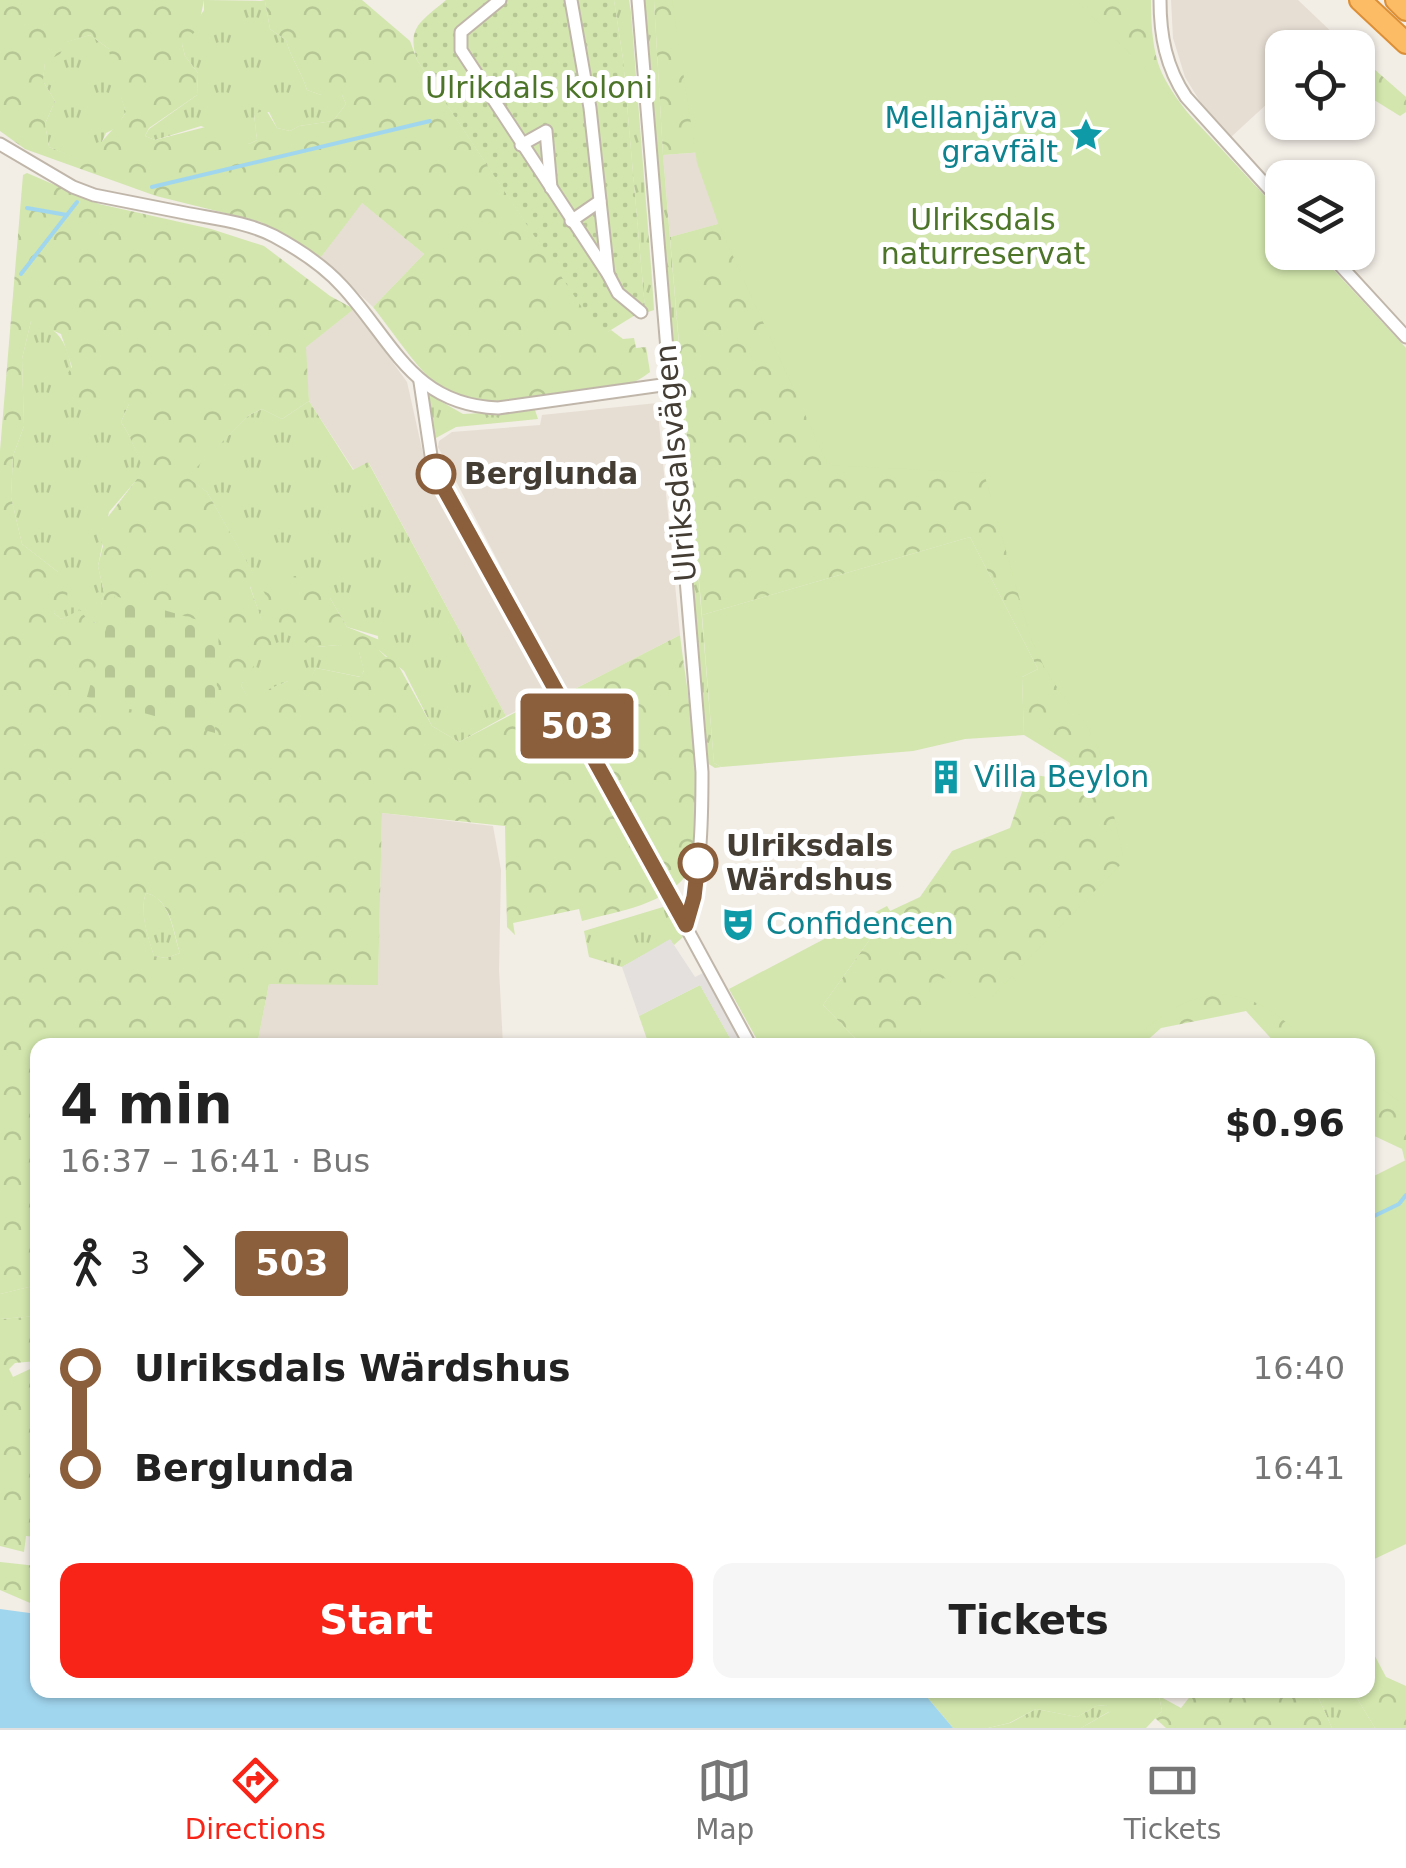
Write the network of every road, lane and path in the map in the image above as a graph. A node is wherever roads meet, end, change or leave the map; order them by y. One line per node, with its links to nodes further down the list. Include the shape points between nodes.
1 (500, 0): 10 (street, via 459,38)
2 (572, 0): 13 (street)
3 (638, 0): 20 (street, Ulriksdalsvägen)
4 (1160, 0): 11 (street, via 1162,40 1176,82)
5 (1360, 0): 8 (highway)
6 (1396, 0): 7 (highway)
7 (1406, 10)
8 (1406, 43)
9 (0, 144): 19 (street, via 94,195 271,234 342,285)
10 (521, 145): 12 (street); 12 (street, via 546,131)
11 (1265, 184)
12 (551, 190): 14 (street)
13 (600, 201): 14 (street); 16 (street)
14 (570, 221): 16 (street)
15 (1345, 270): 18 (street)
16 (608, 274): 17 (street)
17 (641, 312)
18 (1406, 337)
19 (420, 382): 20 (street, via 473,407 498,408); 21 (street, via 433,469)
20 (669, 384): 21 (street, Ulriksdalsvägen, via 702,772 702,831)
21 (686, 925): 22 (street)
22 (746, 1038)

